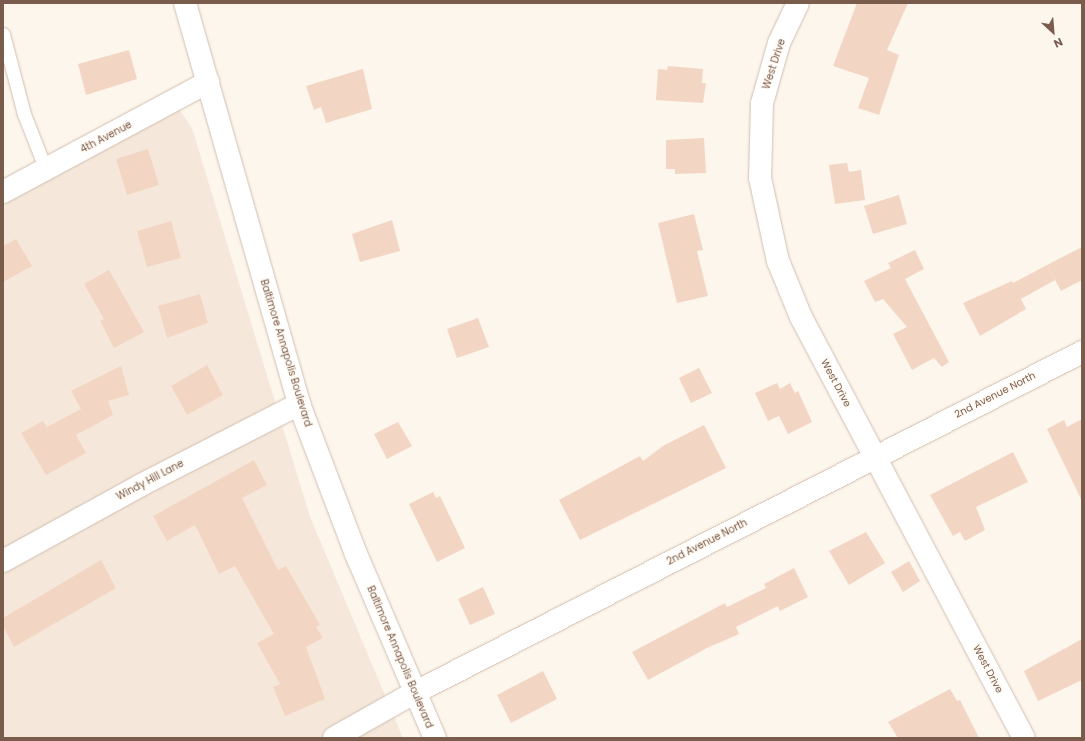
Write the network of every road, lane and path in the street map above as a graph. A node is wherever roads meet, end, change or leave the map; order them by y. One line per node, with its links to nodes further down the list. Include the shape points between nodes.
1 (185, 3): 4 (street, Baltimore Annapolis Boulevard)
2 (798, 3): 9 (street, West Drive, via 779,43 762,103 760,178 778,260 801,317)
3 (3, 34): 5 (lane, via 24,114)
4 (208, 82): 5 (street, 4th Avenue); 8 (street, Baltimore Annapolis Boulevard)
5 (46, 170): 6 (street, 4th Avenue)
6 (3, 192)
7 (1082, 352): 9 (street, 2nd Avenue North)
8 (299, 404): 10 (street, Windy Hill Lane, via 141,484); 11 (street, Baltimore Annapolis Boulevard, via 356,554)
9 (875, 456): 11 (street, 2nd Avenue North); 14 (street, West Drive)
10 (3, 561)
11 (414, 693): 12 (street, 2nd Avenue North); 13 (street, Baltimore Annapolis Boulevard)
12 (334, 738)
13 (435, 738)
14 (1024, 738)

